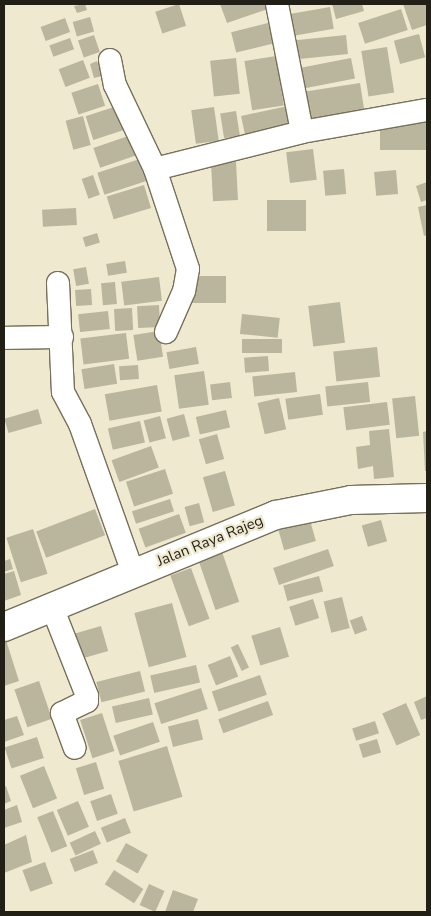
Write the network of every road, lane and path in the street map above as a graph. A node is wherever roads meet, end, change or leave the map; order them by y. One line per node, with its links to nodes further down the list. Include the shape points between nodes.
1 (277, 4): 4 (street)
2 (110, 60): 5 (street, via 115,85)
3 (427, 110): 4 (street)
4 (302, 132): 5 (street)
5 (155, 169): 7 (street, via 188,268 184,291)
6 (58, 283): 8 (street)
7 (166, 332)
8 (62, 337): 9 (street); 11 (street, via 63,392 80,424)
9 (4, 338)
10 (427, 498): 11 (main road, Jalan Raya Rajeg, via 351,500 276,515)
11 (133, 573): 12 (main road, Jalan Raya Rajeg)
12 (52, 607): 13 (main road, Jalan Raya Rajeg); 14 (street, via 87,696 87,701 62,713)
13 (4, 627)
14 (75, 748)

